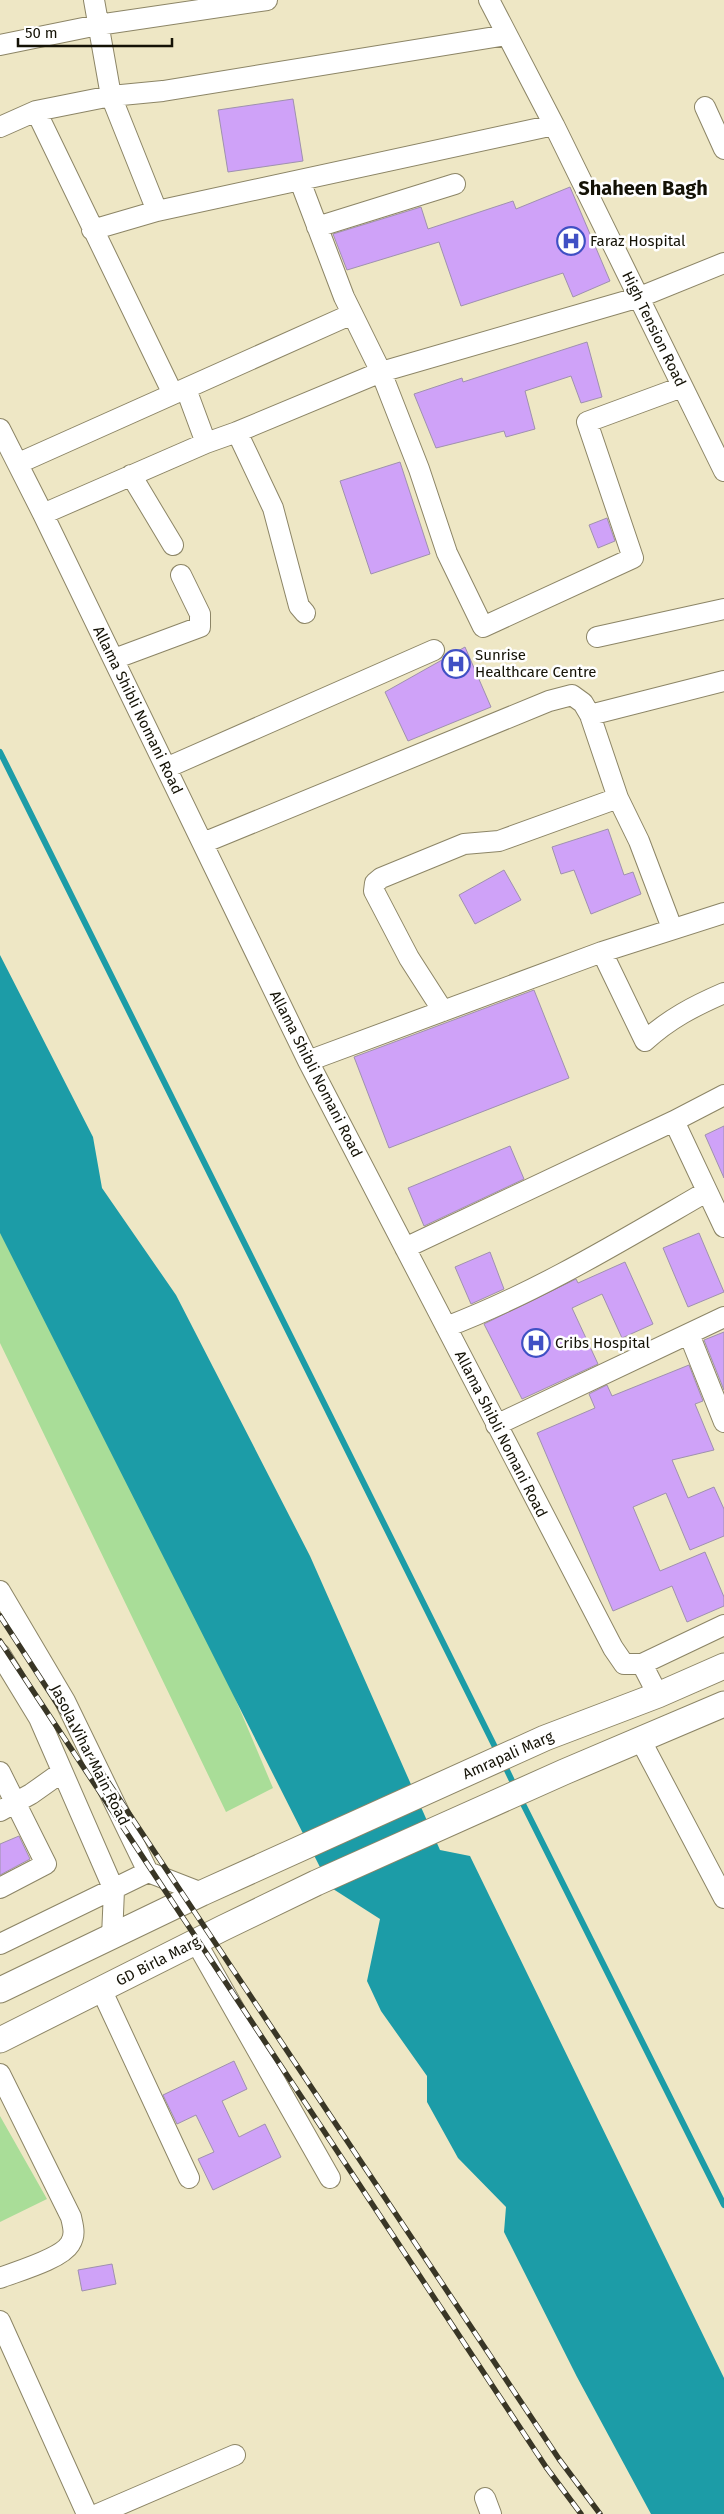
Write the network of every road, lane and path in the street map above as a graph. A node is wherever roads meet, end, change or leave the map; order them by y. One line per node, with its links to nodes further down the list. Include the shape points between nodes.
1 (94, 0): 4 (street)
2 (268, 0): 4 (street)
3 (489, 0): 5 (street, High Tension Road)
4 (98, 25): 6 (street); 7 (street)
5 (507, 35): 7 (street, via 164,91); 10 (street, High Tension Road)
6 (0, 45)
7 (111, 96): 9 (street); 15 (street)
8 (705, 107): 12 (street)
9 (36, 111): 11 (street); 17 (street)
10 (554, 125): 13 (street); 19 (street, High Tension Road)
11 (0, 127)
12 (724, 149)
13 (300, 181): 15 (street); 16 (street)
14 (456, 184): 16 (street)
15 (158, 211): 17 (street)
16 (317, 227): 20 (street)
17 (92, 230): 23 (street)
18 (724, 263): 19 (street)
19 (640, 297): 21 (street); 22 (street, High Tension Road)
20 (352, 314): 21 (street); 23 (street)
21 (380, 372): 22 (street, via 419,470 447,553 483,627 633,558 587,422); 25 (street)
22 (682, 387): 28 (street, High Tension Road)
23 (179, 392): 26 (street); 27 (street)
24 (0, 429): 27 (street, Allama Shibli Nomani Road)
25 (237, 432): 26 (street); 34 (street, via 273,508 299,606)
26 (206, 443): 29 (street)
27 (19, 463): 30 (street, Allama Shibli Nomani Road)
28 (724, 471)
29 (131, 475): 30 (street); 31 (street)
30 (43, 514): 37 (street, Allama Shibli Nomani Road)
31 (173, 546)
32 (182, 575): 37 (street, via 200,614 200,627)
33 (724, 609): 35 (street)
34 (305, 613)
35 (597, 637)
36 (434, 650): 40 (street)
37 (114, 659): 40 (street, Allama Shibli Nomani Road)
38 (724, 681): 39 (street)
39 (590, 715): 41 (street); 42 (street, via 583,703 572,695 549,701)
40 (166, 768): 42 (street, Allama Shibli Nomani Road)
41 (618, 798): 44 (street, via 639,841); 47 (street, via 499,841 464,844 374,883 374,891 403,946)
42 (203, 843): 48 (street, Allama Shibli Nomani Road)
43 (724, 913): 44 (street)
44 (672, 928): 45 (street)
45 (602, 952): 46 (street, via 645,1041 668,1020); 47 (street)
46 (724, 993)
47 (443, 1011): 48 (street)
48 (308, 1061): 53 (street, Allama Shibli Nomani Road)
49 (724, 1095): 50 (street)
50 (674, 1121): 51 (street); 53 (street)
51 (706, 1192): 52 (street); 55 (street, via 533,1289)
52 (724, 1226)
53 (404, 1248): 55 (street, Allama Shibli Nomani Road)
54 (724, 1317): 56 (street)
55 (446, 1327): 58 (street, Allama Shibli Nomani Road)
56 (689, 1334): 57 (street); 58 (street)
57 (724, 1422)
58 (496, 1426): 62 (street, Allama Shibli Nomani Road, via 613,1648 624,1664)
59 (0, 1591): 70 (street, Jasola Vihar Main Road, via 65,1701)
60 (724, 1625): 62 (street)
61 (0, 1654): 68 (street, Jasola Vihar Main Road, via 39,1718)
62 (642, 1664): 64 (street)
63 (724, 1666): 64 (main road, Amrapali Marg)
64 (658, 1695): 73 (main road, Amrapali Marg, via 544,1738)
65 (724, 1704): 66 (main road)
66 (640, 1739): 74 (street); 76 (main road, GD Birla Marg, via 316,1884)
67 (0, 1772): 69 (street)
68 (62, 1772): 69 (street); 72 (street, Jasola Vihar Main Road)
69 (8, 1807): 71 (street, via 46,1864)
70 (148, 1872): 72 (street); 73 (street)
71 (0, 1888)
72 (114, 1890): 75 (street, Jasola Vihar Main Road); 77 (street)
73 (202, 1893): 75 (main road)
74 (724, 1898)
75 (112, 1937): 79 (main road)
76 (196, 1942): 78 (main road, GD Birla Marg); 83 (street)
77 (0, 1944)
78 (101, 1989): 80 (main road, GD Birla Marg); 82 (street)
79 (0, 1990)
80 (0, 2040)
81 (0, 2074): 84 (street, via 71,2217 74,2230 71,2243 62,2253)
82 (189, 2178)
83 (330, 2178)
84 (0, 2278)
85 (0, 2321): 87 (street)
86 (234, 2455): 88 (street)
87 (87, 2514)
88 (98, 2514)

